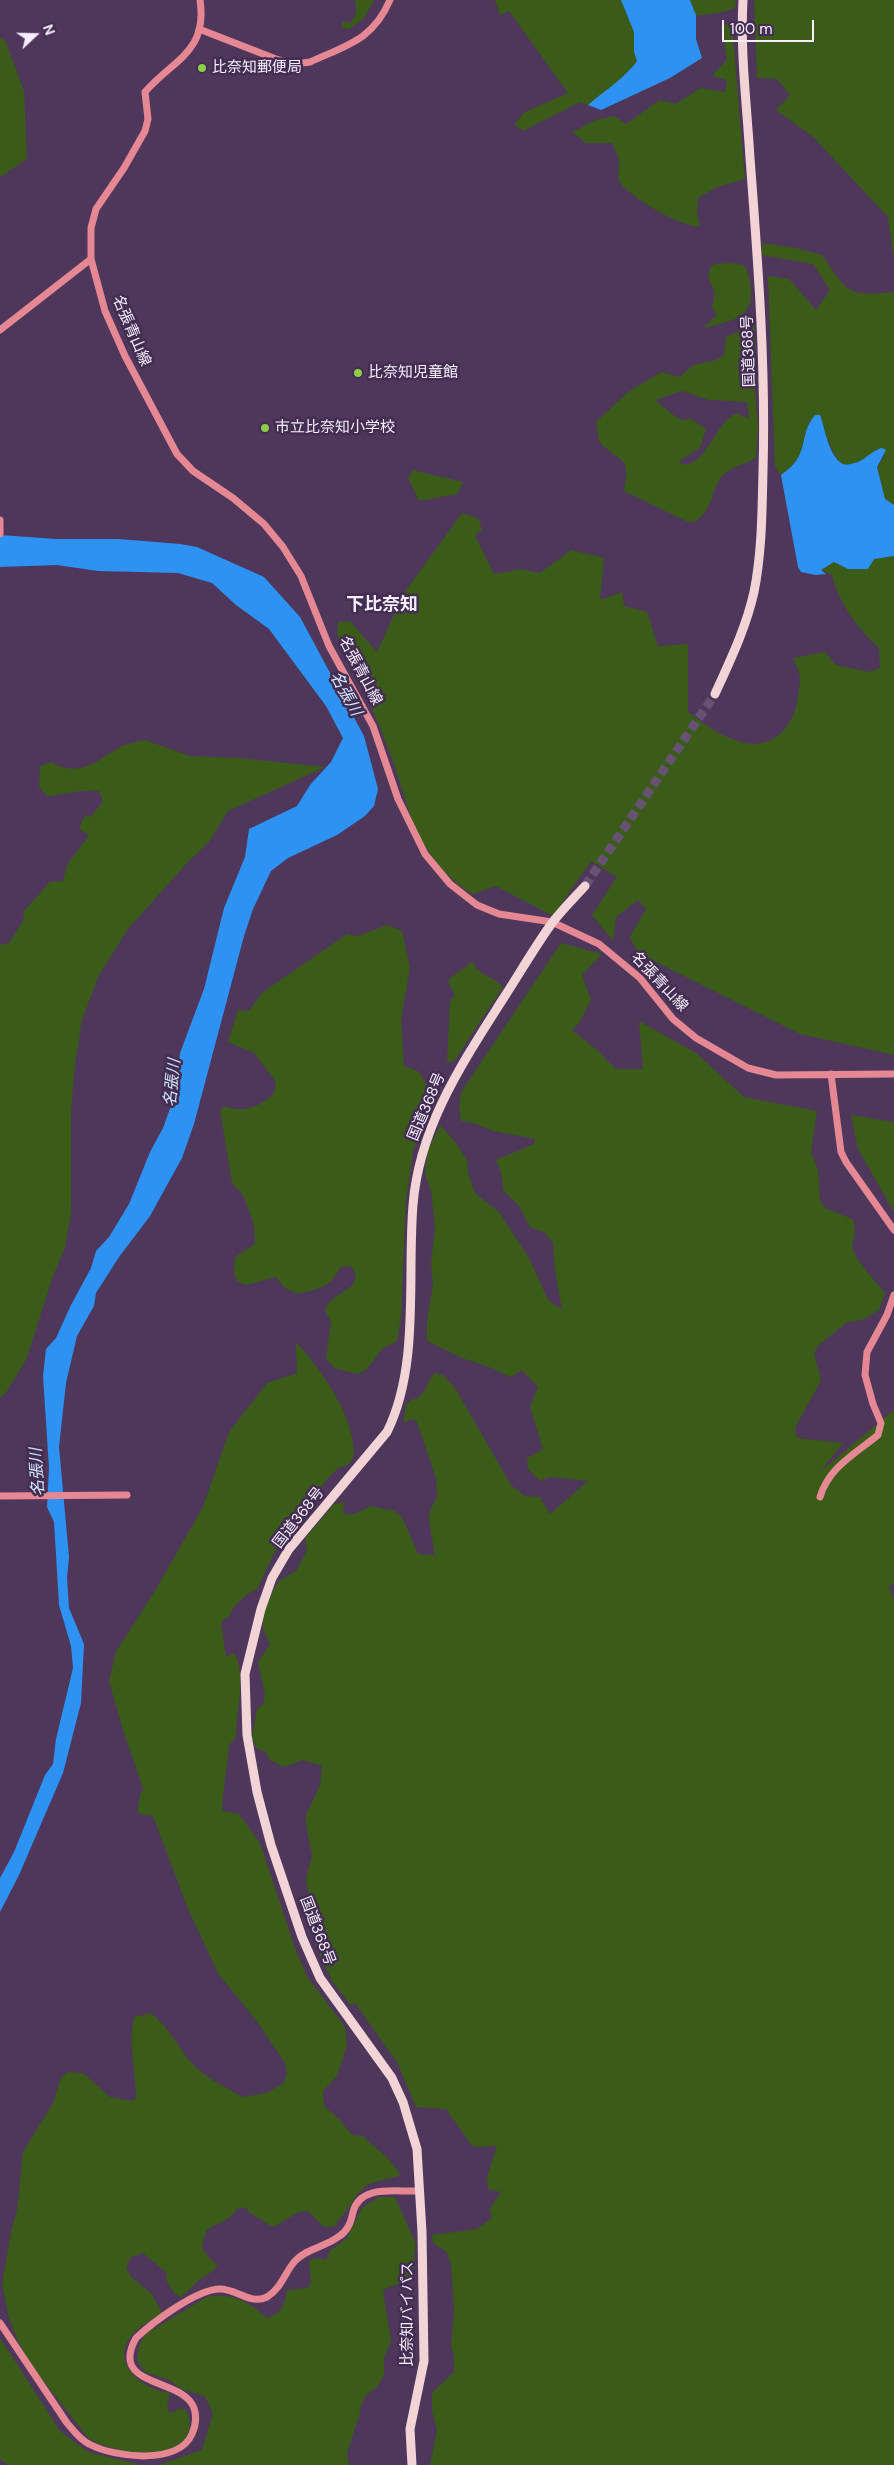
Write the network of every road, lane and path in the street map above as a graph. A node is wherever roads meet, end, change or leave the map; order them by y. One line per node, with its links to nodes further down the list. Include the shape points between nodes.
1 (200, 0): 4 (main road, 名張青山線)
2 (390, 0): 4 (main road, via 383,16 369,33 303,63 276,60)
3 (743, 0): 9 (highway, 国道368号, via 743,49 763,366 762,518 760,560 753,593 742,632)
4 (199, 29): 5 (main road, 名張青山線, via 194,43 182,58 145,92 148,119 145,131 96,209 91,228)
5 (91, 259): 6 (main road); 11 (main road, 名張青山線, via 116,339 177,454 193,471 264,524 283,546 301,576 329,646 373,726 398,799 425,854 450,884 477,905 499,914)
6 (0, 330)
7 (0, 520): 8 (main road)
8 (0, 532)
9 (716, 694)
10 (585, 886): 11 (highway, 国道368号)
11 (552, 922): 12 (main road, 名張青山線, via 599,944 615,956 640,978 673,1019 723,1055 762,1072); 19 (highway, 国道368号, via 446,1091 426,1138 413,1203 410,1316 402,1393 396,1414 387,1432 304,1530 272,1578 245,1674 247,1734 271,1845 320,1978 392,2078 403,2102 417,2149)
12 (831, 1074): 13 (main road, 名張青山線); 14 (main road, via 841,1152)
13 (894, 1074)
14 (894, 1230)
15 (894, 1295): 18 (main road, via 867,1352 865,1375 881,1423 878,1435 842,1461 829,1477)
16 (127, 1495): 17 (main road)
17 (0, 1496)
18 (820, 1497)
19 (419, 2191): 20 (main road, via 365,2194 355,2206 345,2232 300,2257 268,2296 249,2299 221,2288 202,2292 136,2338 130,2359 139,2375 180,2392 196,2413 195,2428 186,2446 177,2452 146,2456 102,2450 88,2444 67,2423); 21 (highway, 比奈知バイパス, via 424,2361 410,2429)
20 (0, 2323)
21 (412, 2465)

